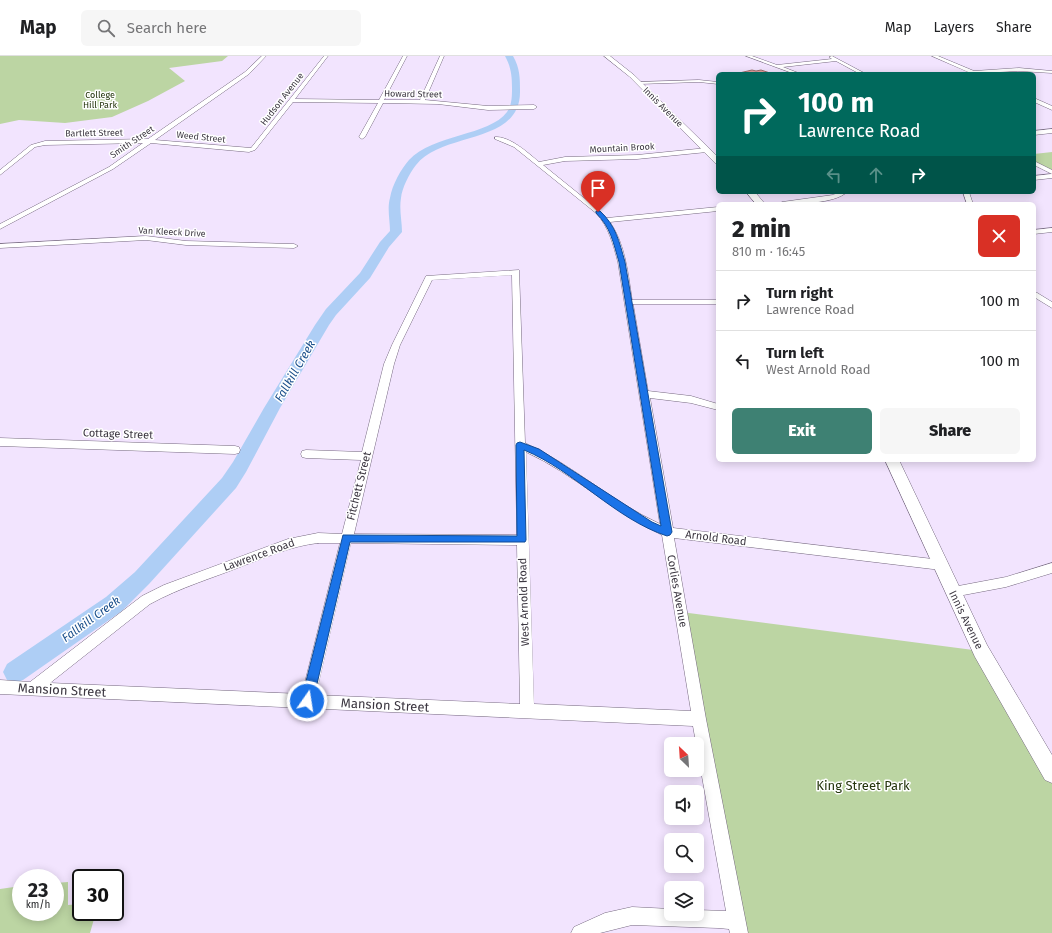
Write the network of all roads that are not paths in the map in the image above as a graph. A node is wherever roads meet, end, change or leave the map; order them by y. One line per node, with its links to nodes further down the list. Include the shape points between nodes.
1 (264, 56): 28 (street, Smith Street, via 247,73)
2 (326, 56): 18 (street, Hudson Avenue)
3 (405, 56): 19 (street)
4 (442, 56): 21 (street)
5 (607, 56): 16 (main road, Innis Avenue)
6 (748, 56): 10 (street)
7 (829, 56): 9 (street)
8 (934, 56): 13 (street)
9 (837, 60): 10 (street); 12 (street)
10 (777, 66): 11 (street)
11 (794, 72)
12 (860, 72)
13 (970, 72)
14 (991, 72): 15 (street, via 1024,68)
15 (1052, 72)
16 (640, 83): 17 (street, via 699,81); 30 (main road, Innis Avenue)
17 (716, 84)
18 (291, 100): 19 (street, Howard Street); 29 (street, Hudson Avenue, via 253,149)
19 (381, 101): 21 (street, Howard Street); 26 (street)
20 (1036, 101): 23 (street)
21 (422, 102): 22 (street, Howard Street, via 448,102 488,108)
22 (534, 107)
23 (1052, 108)
24 (1052, 131): 25 (street)
25 (1036, 133)
26 (362, 137)
27 (497, 138): 32 (street, Corlies Avenue, via 511,143)
28 (150, 141): 29 (street, Weed Street); 35 (street, Bartlett Street, via 38,144); 44 (street, Smith Street, via 111,168)
29 (249, 150)
30 (707, 150): 31 (main road, Innis Avenue); 32 (street, Mountain Brook, via 637,157 565,159)
31 (716, 159)
32 (538, 164): 43 (street, Corlies Avenue)
33 (1036, 164): 34 (street)
34 (1052, 172)
35 (0, 173)
36 (1052, 176): 37 (street)
37 (1036, 178)
38 (752, 194): 40 (main road)
39 (840, 194): 41 (street)
40 (759, 202)
41 (797, 202)
42 (716, 209): 43 (street)
43 (606, 220): 50 (street, Corlies Avenue, via 613,229 622,262)
44 (0, 227)
45 (1052, 230): 46 (street)
46 (1036, 232)
47 (0, 246): 48 (street, Van Kleeck Drive, via 146,238 186,243)
48 (294, 246)
49 (1036, 294): 52 (street)
50 (628, 302): 51 (street); 54 (street, Corlies Avenue)
51 (716, 302)
52 (1050, 303): 53 (street)
53 (1036, 304)
54 (644, 394): 55 (street, via 686,398); 62 (street, Corlies Avenue)
55 (716, 406)
56 (1, 443): 58 (street, Cottage Street)
57 (520, 445): 60 (street, Fitchett Street, via 516,272 429,278 392,355); 62 (street, Arnold Road, via 536,451 562,467 648,525); 64 (street, West Arnold Road)
58 (235, 450)
59 (306, 454): 60 (street)
60 (366, 456): 63 (street, Fitchett Street)
61 (893, 462): 65 (main road, Innis Avenue)
62 (667, 532): 65 (street, Arnold Road); 72 (street, Corlies Avenue)
63 (346, 538): 64 (street, Lawrence Road); 69 (street, Lawrence Road, via 295,541 169,588 146,600); 70 (street, Fitchett Street)
64 (522, 540): 71 (street, West Arnold Road)
65 (941, 565): 67 (main road, Innis Avenue)
66 (1052, 568): 67 (street, via 1006,582)
67 (952, 592): 73 (main road, Innis Avenue, via 984,657)
68 (0, 687): 69 (street, Mansion Street)
69 (33, 688): 70 (street, Mansion Street)
70 (307, 701): 71 (street, Mansion Street)
71 (527, 711): 72 (street, Mansion Street)
72 (699, 719): 74 (street, Corlies Avenue)
73 (1052, 773)
74 (738, 927): 75 (street, via 718,919 632,916 605,922)
75 (580, 933)

